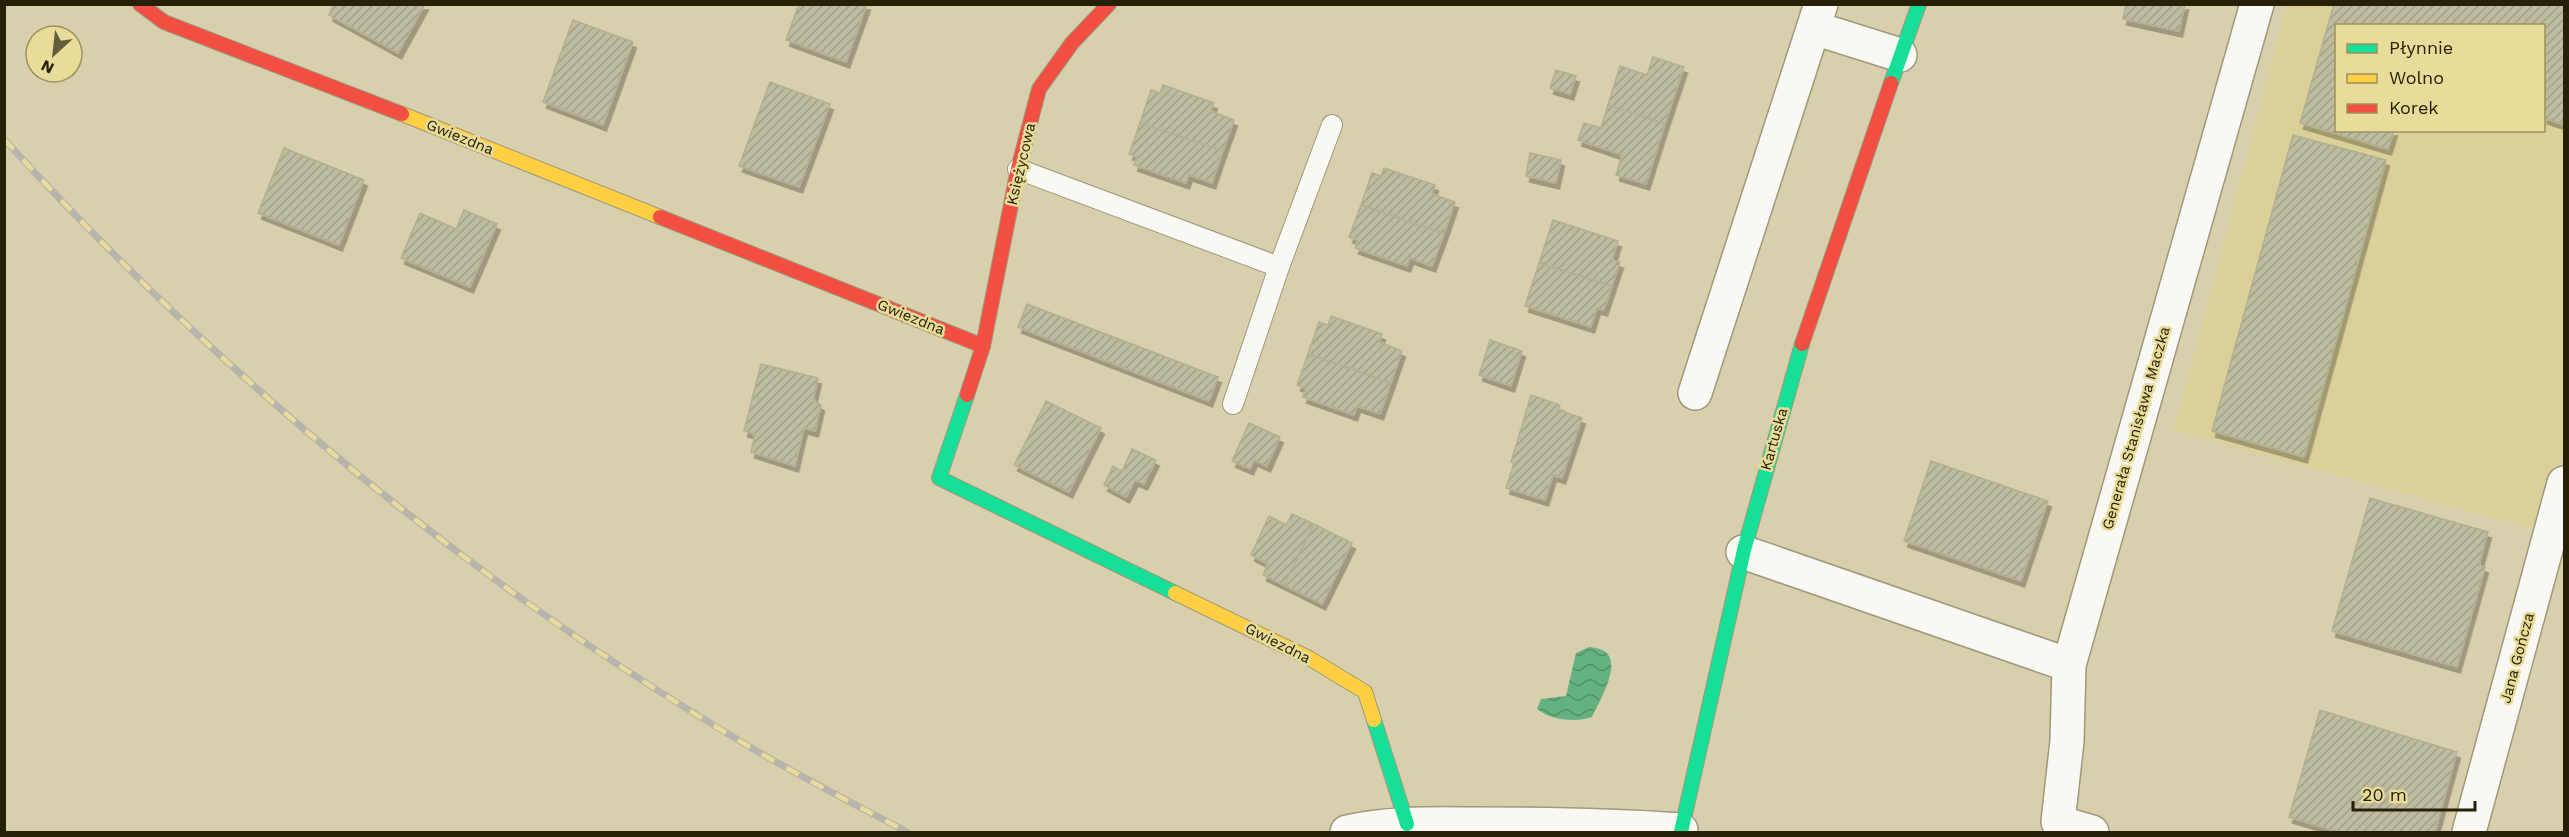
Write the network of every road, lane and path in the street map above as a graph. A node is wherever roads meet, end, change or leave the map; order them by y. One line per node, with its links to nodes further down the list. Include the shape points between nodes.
1 (140, 4): 10 (street, Gwiezdna, via 164,22 415,118)
2 (1109, 4): 8 (street, Księżycowa, via 1072,43 1039,89)
3 (1918, 4): 6 (street, Kartuska)
4 (2257, 4): 15 (street, Generała Stanisława Maczka)
5 (1818, 16): 6 (street); 11 (street)
6 (1900, 55): 14 (street, Kartuska, via 1790,382)
7 (1332, 124): 9 (lane)
8 (1018, 169): 9 (lane); 10 (street, Księżycowa)
9 (1279, 267): 12 (lane)
10 (983, 346): 16 (street, Gwiezdna, via 939,478 1309,658 1365,692)
11 (1695, 393)
12 (1233, 404)
13 (2565, 483): 20 (street, Jana Gończa)
14 (1743, 552): 15 (street); 17 (street, Kartuska)
15 (2069, 665): 19 (street, Generała Stanisława Maczka, via 2067,741 2058,822)
16 (1407, 824): 17 (street, via 1564,824); 18 (street)
17 (1681, 831)
18 (1347, 832)
19 (2092, 832)
20 (2469, 832)

